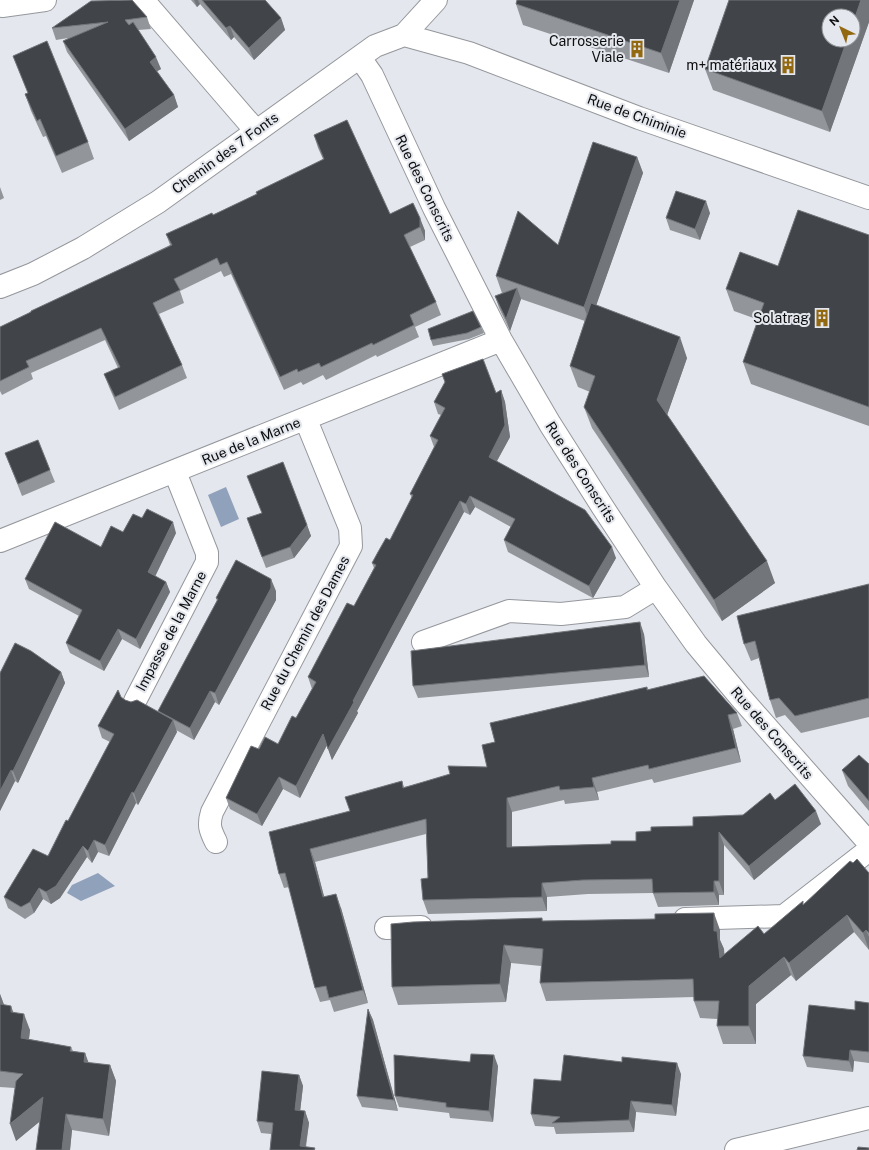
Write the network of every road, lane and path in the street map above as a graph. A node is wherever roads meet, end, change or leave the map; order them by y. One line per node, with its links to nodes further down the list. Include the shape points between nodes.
1 (45, 0): 4 (street)
2 (143, 0): 7 (street)
3 (436, 0): 5 (street, Chemin des 7 Fonts)
4 (2, 6)
5 (404, 35): 6 (street, Chemin des 7 Fonts, via 375,46); 8 (street, Rue de Chiminie, via 469,53 639,118)
6 (360, 58): 7 (street, Chemin des 7 Fonts); 10 (street, Rue des Conscrits, via 372,75 434,208)
7 (256, 131): 9 (street, Chemin des 7 Fonts, via 158,202 83,248 33,274)
8 (869, 198)
9 (0, 287)
10 (501, 340): 11 (street, Rue de la Marne); 14 (street, Rue des Conscrits, via 550,424)
11 (306, 420): 12 (street, Rue de la Marne); 17 (street, Rue du Chemin des Dames, via 350,528 351,546 212,812 209,821 210,831)
12 (175, 472): 13 (street, Rue de la Marne); 16 (street, Impasse de la Marne, via 207,553 207,562)
13 (0, 542)
14 (656, 588): 15 (street, via 624,608 561,614 509,611); 18 (street, Rue des Conscrits, via 696,644 741,698)
15 (423, 642)
16 (135, 700)
17 (216, 842)
18 (869, 843)
19 (869, 850): 20 (street, via 784,916)
20 (665, 919)
21 (443, 926): 22 (street)
22 (386, 928)
23 (869, 1118): 24 (street)
24 (736, 1150)

